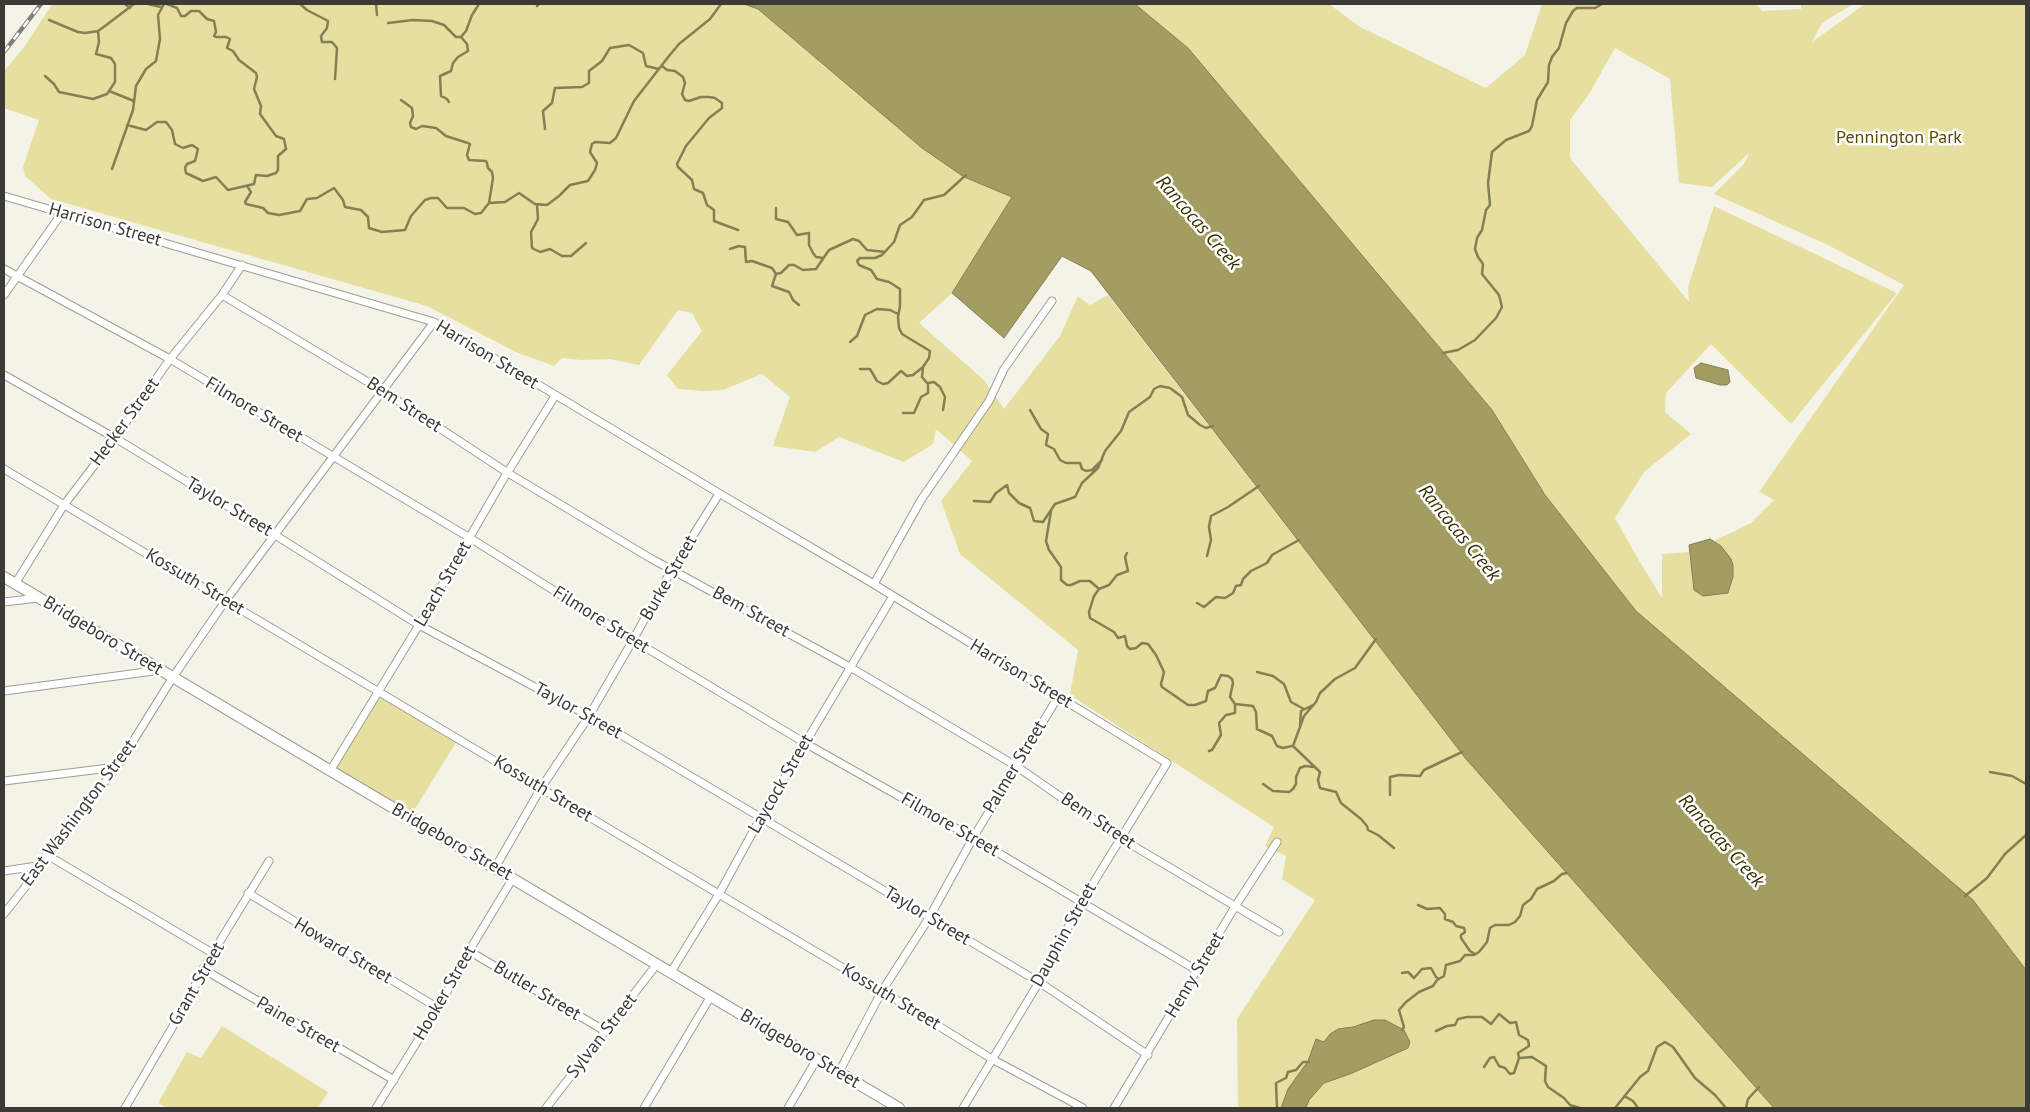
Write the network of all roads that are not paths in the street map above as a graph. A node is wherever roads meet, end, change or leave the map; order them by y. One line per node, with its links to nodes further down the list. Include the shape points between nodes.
1 (4, 196): 2 (street, Harrison Street)
2 (62, 213): 3 (street, Harrison Street); 5 (street)
3 (242, 265): 7 (street, Hecker Street); 9 (street, Harrison Street)
4 (4, 269): 5 (street, Filmore Street)
5 (16, 277): 6 (street); 10 (street, Filmore Street)
6 (4, 295)
7 (222, 296): 10 (street, Hecker Street); 12 (street, Bem Street)
8 (1052, 301): 25 (street, via 1004,369 989,401 921,500)
9 (434, 322): 12 (street, East Washington Street); 13 (street, Harrison Street)
10 (170, 359): 14 (street, Hecker Street); 15 (street, Filmore Street)
11 (4, 375): 14 (street, Taylor Street)
12 (383, 390): 15 (street, East Washington Street); 17 (street, Bem Street)
13 (555, 396): 17 (street, Leach Street); 18 (street, Harrison Street)
14 (115, 438): 19 (street, Hecker Street); 20 (street, Taylor Street)
15 (332, 457): 20 (street, East Washington Street); 21 (street, Filmore Street)
16 (4, 469): 19 (street, Kossuth Street)
17 (508, 473): 21 (street, Leach Street); 22 (street, Bem Street)
18 (719, 494): 22 (street, Burke Street); 25 (street, Harrison Street)
19 (64, 504): 24 (street, Hecker Street); 28 (street, Kossuth Street)
20 (275, 535): 28 (street, East Washington Street); 30 (street, Taylor Street)
21 (470, 538): 30 (street, Leach Street); 31 (street, Filmore Street)
22 (672, 569): 31 (street, Burke Street); 32 (street, Bem Street)
23 (4, 577): 24 (main road, Bridgeboro Street)
24 (15, 584): 27 (main road, Bridgeboro Street)
25 (874, 584): 26 (street, Harrison Street)
26 (893, 596): 32 (street, Laycock Street); 37 (street, Harrison Street)
27 (40, 597): 29 (street); 33 (main road, Bridgeboro Street)
28 (226, 600): 34 (street, East Washington Street); 36 (street, Kossuth Street)
29 (4, 602)
30 (419, 625): 36 (street, Leach Street); 38 (street, Taylor Street)
31 (633, 640): 38 (street, Burke Street); 39 (street, Filmore Street)
32 (850, 667): 39 (street, Laycock Street); 41 (street, Bem Street)
33 (161, 670): 34 (main road, Bridgeboro Street); 35 (street)
34 (173, 677): 42 (street, East Washington Street); 43 (main road, Bridgeboro Street)
35 (4, 691)
36 (379, 692): 43 (street, Leach Street); 45 (street, Kossuth Street)
37 (1058, 696): 40 (street, Harrison Street); 41 (street, Palmer Street)
38 (589, 716): 45 (street, Burke Street); 46 (street, Taylor Street)
39 (805, 742): 46 (street, Laycock Street); 47 (street, Filmore Street)
40 (1167, 763): 48 (street, Dauphin Street)
41 (1016, 766): 47 (street, Palmer Street); 48 (street, Bem Street)
42 (117, 767): 44 (street); 50 (street, East Washington Street)
43 (330, 771): 53 (main road, Bridgeboro Street)
44 (4, 781)
45 (541, 788): 53 (street, Burke Street); 57 (street, Kossuth Street)
46 (761, 817): 57 (street, Laycock Street); 61 (street, Taylor Street)
47 (973, 838): 58 (street, Filmore Street); 61 (street, Palmer Street)
48 (1120, 838): 58 (street, Dauphin Street); 59 (street, Bem Street)
49 (1277, 842): 59 (street, Henry Street)
50 (46, 855): 52 (street, East Washington Street); 64 (street)
51 (269, 861): 56 (street, Grant Street)
52 (37, 866): 54 (street); 60 (street, East Washington Street)
53 (495, 868): 55 (main road, Bridgeboro Street)
54 (4, 871)
55 (513, 878): 63 (street, Hooker Street); 65 (main road, Bridgeboro Street)
56 (248, 894): 64 (street, Grant Street); 72 (street, Howard Street)
57 (719, 894): 68 (street, Laycock Street); 70 (street, Kossuth Street)
58 (1081, 903): 67 (street, Filmore Street); 69 (street, Dauphin Street)
59 (1236, 905): 62 (street, Bem Street); 67 (street, Henry Street)
60 (4, 914)
61 (929, 918): 69 (street, Taylor Street); 70 (street, Palmer Street)
62 (1279, 932)
63 (469, 951): 72 (street, Hooker Street); 73 (street, Butler Street)
64 (214, 954): 66 (street, Grant Street)
65 (657, 964): 68 (main road, Bridgeboro Street); 73 (street, Sylvan Street)
66 (203, 969): 78 (street, Paine Street); 79 (street, Grant Street)
67 (1198, 971): 74 (street, Henry Street)
68 (671, 972): 71 (main road, Bridgeboro Street)
69 (1039, 982): 74 (street, Taylor Street); 76 (street, Dauphin Street)
70 (882, 991): 76 (street, Kossuth Street); 77 (street, Palmer Street)
71 (711, 996): 75 (main road, Bridgeboro Street); 82 (street)
72 (438, 1008): 78 (street, Hooker Street)
73 (605, 1031): 81 (street, Sylvan Street)
74 (1148, 1055): 87 (street, Henry Street)
75 (817, 1059): 77 (main road, Bridgeboro Street); 83 (street)
76 (992, 1059): 85 (street, Dauphin Street); 86 (street, Kossuth Street)
77 (839, 1072): 84 (main road, Bridgeboro Street)
78 (394, 1080): 80 (street, Hooker Street)
79 (125, 1108)
80 (376, 1108)
81 (546, 1108)
82 (644, 1108)
83 (788, 1108)
84 (899, 1108)
85 (962, 1108)
86 (1083, 1108)
87 (1114, 1108)

